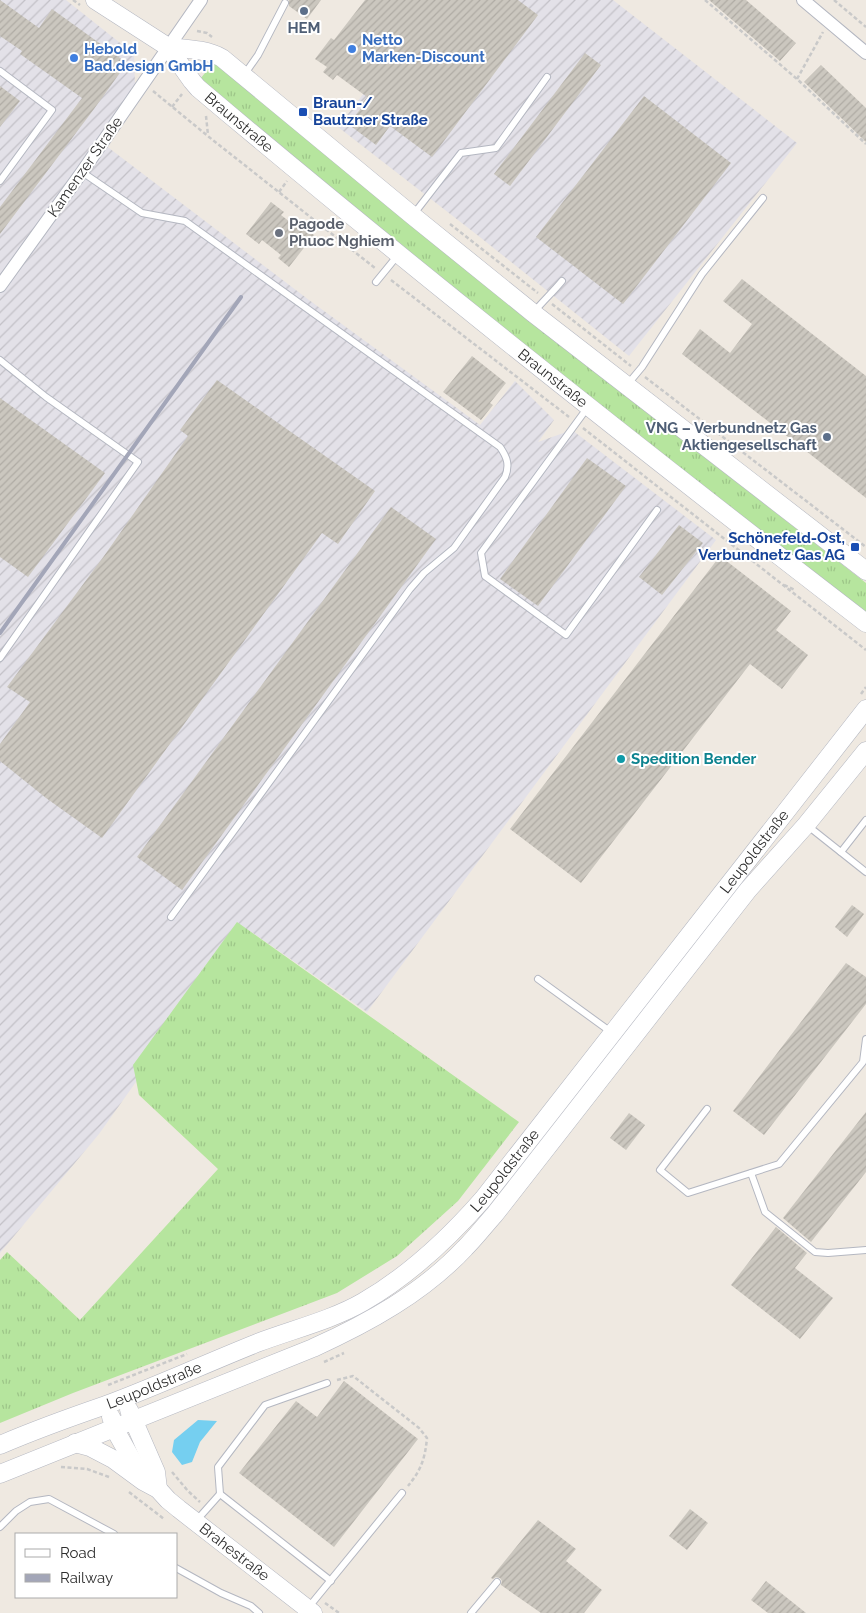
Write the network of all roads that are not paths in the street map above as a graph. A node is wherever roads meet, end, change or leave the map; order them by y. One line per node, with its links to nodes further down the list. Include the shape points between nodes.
1 (95, 0): 5 (main road)
2 (201, 0): 5 (street, Kamenzer Straße)
3 (803, 0): 6 (street)
4 (285, 3): 8 (lane)
5 (168, 47): 8 (main road, via 214,53); 10 (street, Kamenzer Straße); 14 (main road, Braunstraße, via 198,88)
6 (866, 54)
7 (0, 71): 11 (lane, via 52,110)
8 (244, 75): 13 (main road)
9 (547, 77): 13 (lane, via 496,148 462,153)
10 (82, 172): 17 (street, Kamenzer Straße); 32 (lane, via 142,213 185,221 500,448 508,461 505,477 454,548 410,589)
11 (0, 181)
12 (763, 198): 20 (lane, via 702,274)
13 (413, 216): 18 (main road)
14 (398, 254): 16 (lane); 21 (main road, Braunstraße)
15 (562, 281): 18 (lane)
16 (376, 282)
17 (0, 286)
18 (533, 313): 20 (main road)
19 (0, 360): 25 (lane, via 138,462)
20 (627, 386): 23 (main road)
21 (588, 406): 22 (lane, via 481,553 485,576 566,635); 24 (main road, Braunstraße)
22 (656, 510)
23 (866, 571)
24 (866, 623)
25 (0, 658)
26 (863, 702): 34 (main road, Leupoldstraße)
27 (866, 751): 29 (main road, Leupoldstraße)
28 (866, 820): 30 (lane)
29 (806, 825): 30 (lane); 42 (main road, Leupoldstraße, via 748,890 495,1214 465,1249 431,1280 392,1308 353,1330)
30 (841, 852): 31 (lane)
31 (866, 872)
32 (171, 917)
33 (538, 979): 34 (lane)
34 (612, 1032): 41 (main road, Leupoldstraße, via 483,1199 413,1269 338,1315)
35 (866, 1040): 37 (lane, via 863,1062 778,1164)
36 (707, 1108): 37 (lane, via 660,1170 688,1193)
37 (752, 1173): 38 (lane, via 765,1212 815,1252 828,1254)
38 (866, 1250)
39 (327, 1383): 49 (lane, via 266,1404 218,1467)
40 (104, 1397): 41 (main road, Leupoldstraße); 43 (main road, Brahestraße); 45 (main road, Leupoldstraße)
41 (124, 1397): 42 (main road)
42 (133, 1420): 43 (main road, Leupoldstraße); 47 (main road, via 156,1472)
43 (115, 1427): 44 (main road, Leupoldstraße); 47 (main road, Brahestraße)
44 (75, 1443): 46 (main road, Leupoldstraße); 47 (main road, via 103,1453)
45 (0, 1445)
46 (0, 1474)
47 (151, 1485): 50 (main road, Brahestraße)
48 (402, 1493): 54 (lane)
49 (220, 1494): 50 (lane); 54 (lane)
50 (196, 1522): 56 (main road, Brahestraße)
51 (0, 1527): 52 (lane, via 30,1502 49,1498)
52 (112, 1533)
53 (178, 1569): 57 (lane)
54 (331, 1581): 56 (lane)
55 (497, 1582): 58 (lane)
56 (313, 1606)
57 (259, 1613)
58 (471, 1613)

